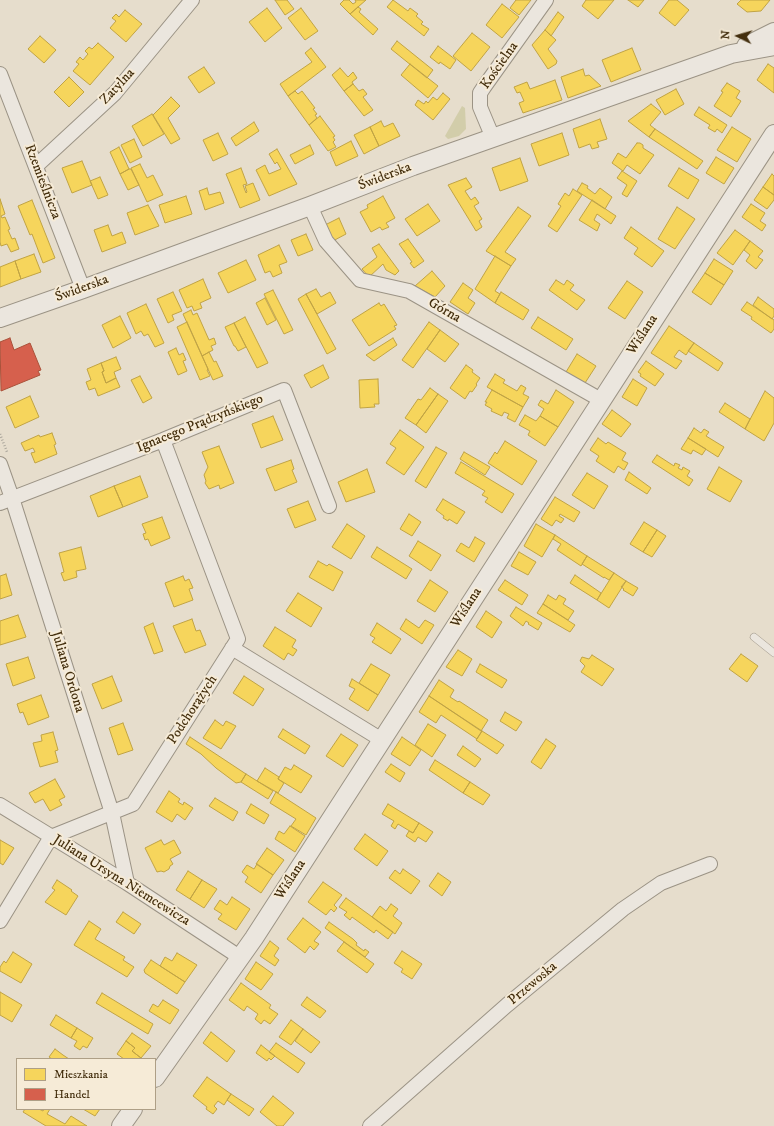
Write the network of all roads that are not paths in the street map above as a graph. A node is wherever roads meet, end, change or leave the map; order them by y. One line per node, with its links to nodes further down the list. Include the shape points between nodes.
1 (192, 0): 9 (street, Zatylna, via 115,93)
2 (546, 0): 8 (street, Kościelna, via 480,94 480,107)
3 (774, 32): 5 (street)
4 (774, 46): 5 (street, Świderska)
5 (731, 54): 8 (street, Świderska)
6 (0, 74): 9 (street, Rzemieślnicza)
7 (774, 134): 13 (street, Wiślana)
8 (493, 138): 10 (street, Świderska)
9 (36, 166): 11 (street, Rzemieślnicza)
10 (310, 206): 11 (street, Świderska); 13 (street, Górna, via 326,241 360,280 408,291)
11 (83, 289): 12 (street, Świderska)
12 (0, 318)
13 (601, 400): 21 (street, Wiślana)
14 (163, 440): 16 (street, Ignacego Prądzyńskiego); 17 (street, Ignacego Prądzyńskiego, via 284,390); 19 (street, Podchorążych, via 238,639)
15 (0, 464): 16 (street, Juliana Ordona)
16 (6, 500): 23 (street, Juliana Ordona)
17 (328, 506)
18 (754, 637): 20 (lane)
19 (232, 648): 21 (street); 23 (street, Podchorążych, via 133,804)
20 (774, 653)
21 (382, 740): 28 (street, Wiślana)
22 (0, 805): 24 (street, Juliana Ursyna Niemcewicza)
23 (112, 813): 24 (street, Podchorążych); 26 (street, Juliana Ordona)
24 (51, 837): 26 (street, Juliana Ursyna Niemcewicza); 27 (street)
25 (710, 864): 32 (street, Przewoska, via 661,883 623,909 507,1005)
26 (127, 883): 28 (street, Juliana Ursyna Niemcewicza)
27 (0, 921)
28 (241, 958): 29 (street, Wiślana)
29 (156, 1077)
30 (132, 1110): 31 (street)
31 (121, 1126)
32 (370, 1126)

